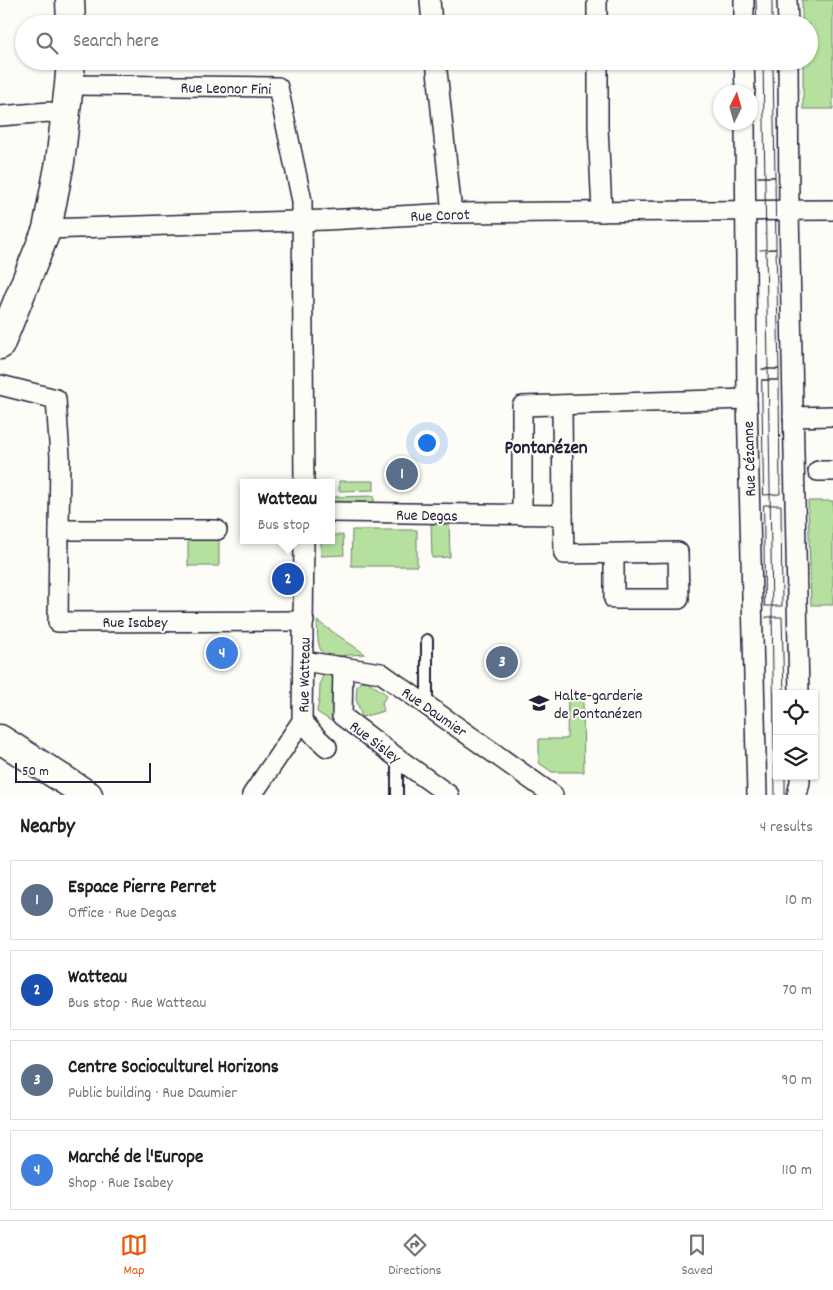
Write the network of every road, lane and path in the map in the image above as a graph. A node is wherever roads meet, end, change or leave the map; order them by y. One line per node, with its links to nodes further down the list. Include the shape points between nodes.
1 (70, 0): 6 (street)
2 (430, 0): 7 (street)
3 (597, 0): 8 (street)
4 (744, 0): 9 (street)
5 (787, 0): 10 (street)
6 (71, 15)
7 (431, 15)
8 (597, 15)
9 (744, 15)
10 (788, 15)
11 (437, 70): 24 (street)
12 (598, 70): 23 (street)
13 (744, 70): 16 (street)
14 (788, 70): 20 (street)
15 (70, 73): 18 (street); 25 (street, Rue Leonor Fini, via 278,87 302,201)
16 (745, 85)
17 (0, 116): 18 (street, via 49,112)
18 (65, 116): 26 (street)
19 (745, 130): 22 (street, Rue Cézanne)
20 (789, 210): 21 (street, Rue Corot); 22 (street, Rue Corot); 32 (street)
21 (833, 210)
22 (746, 211): 23 (street, Rue Corot); 29 (street, Rue Cézanne)
23 (602, 212): 24 (street, Rue Corot)
24 (452, 213): 25 (street, Rue Corot)
25 (302, 220): 26 (street, Rue Corot); 33 (street)
26 (47, 229): 27 (street)
27 (2, 333)
28 (0, 385): 37 (street, Rue Isabey, via 56,400 60,457)
29 (747, 399): 30 (street); 57 (street, Rue Cézanne)
30 (562, 405): 35 (street, via 522,406); 36 (street)
31 (833, 416): 32 (street)
32 (793, 417): 45 (street)
33 (304, 479)
34 (335, 512): 35 (street, Rue Degas)
35 (522, 515): 36 (street, Rue Degas)
36 (563, 515): 40 (street, via 564,554)
37 (59, 530): 38 (street); 41 (street, Rue Isabey, via 58,622)
38 (217, 530)
39 (304, 544): 41 (street, Rue Watteau)
40 (614, 554)
41 (304, 621): 43 (street, Rue Watteau)
42 (427, 640): 46 (lane)
43 (303, 662): 44 (street, Rue Daumier); 47 (street, Rue Watteau)
44 (343, 667): 46 (street, Rue Daumier, via 381,672); 50 (street, Rue Sisley, via 342,716)
45 (798, 690)
46 (427, 705): 56 (street, Rue Daumier)
47 (302, 721): 49 (street); 54 (street, Rue Watteau)
48 (0, 739): 53 (street)
49 (327, 747)
50 (397, 757): 52 (street, Rue Sisley); 55 (lane)
51 (800, 780): 58 (street)
52 (443, 793)
53 (88, 795)
54 (252, 795)
55 (397, 795)
56 (553, 795)
57 (757, 795)
58 (797, 795)

